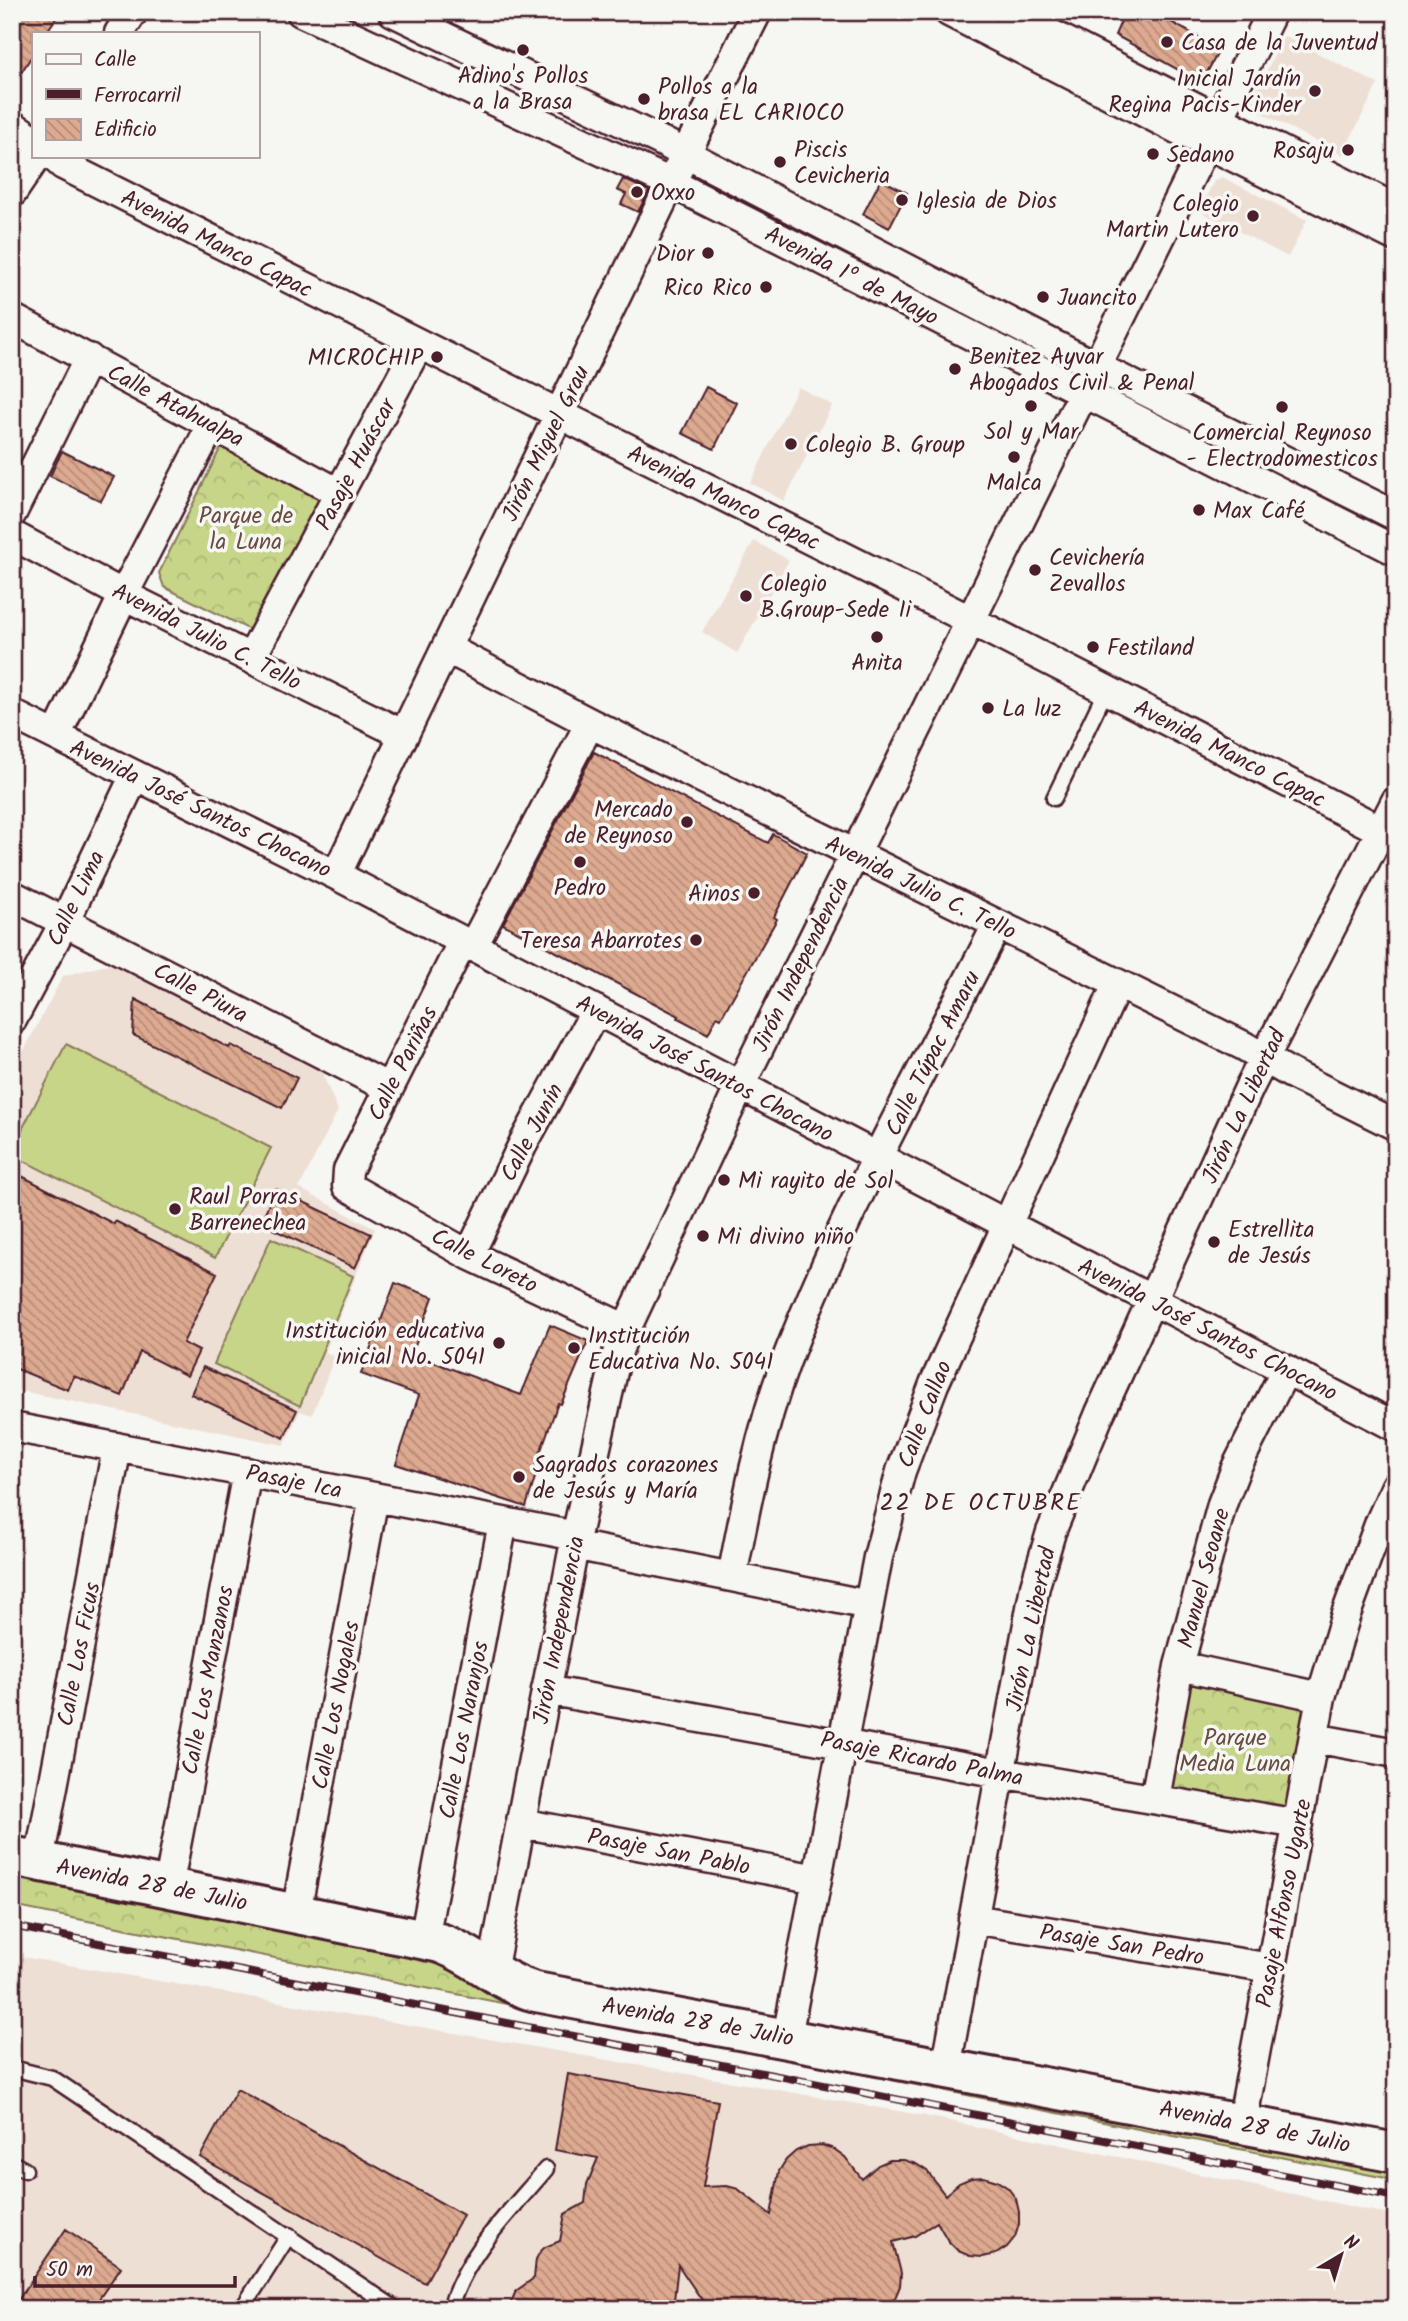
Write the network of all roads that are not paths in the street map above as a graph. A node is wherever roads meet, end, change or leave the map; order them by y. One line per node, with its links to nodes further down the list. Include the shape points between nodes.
1 (133, 12): 8 (street)
2 (301, 12): 15 (street, Avenida 1º de Mayo)
3 (393, 12): 12 (street, Avenida 1º de Mayo)
4 (757, 12): 12 (street, Jirón Miguel Grau)
5 (949, 12): 10 (street)
6 (1008, 12): 10 (street)
7 (1272, 12): 10 (street, Jirón Independencia)
8 (120, 32)
9 (12, 125): 11 (street)
10 (1213, 132): 17 (street); 18 (street); 22 (street, Jirón Independencia)
11 (32, 138)
12 (685, 154): 15 (street, Jirón Miguel Grau); 22 (street, Avenida 1º de Mayo)
13 (36, 158): 16 (street)
14 (55, 158): 20 (street, Avenida Manco Capac)
15 (671, 183): 23 (street, Avenida 1º de Mayo); 24 (street, Jirón Miguel Grau)
16 (12, 193)
17 (1396, 209)
18 (1396, 237)
19 (12, 318): 21 (street, Calle Atahualpa)
20 (419, 344): 24 (street, Avenida Manco Capac); 26 (street, Pasaje Huáscar)
21 (89, 358): 25 (street, Calle Atahualpa); 27 (street)
22 (1095, 366): 23 (street, Jirón Independencia); 28 (street, Avenida 1º de Mayo)
23 (1082, 392): 30 (street, Avenida 1º de Mayo); 32 (street, Jirón Independencia)
24 (559, 415): 32 (street, Avenida Manco Capac); 33 (street, Jirón Miguel Grau)
25 (212, 424): 26 (street, Calle Atahualpa); 31 (street)
26 (339, 493): 34 (street, Pasaje Huáscar)
27 (12, 513)
28 (1396, 516)
29 (12, 535): 31 (street, Avenida Julio C. Tello)
30 (1396, 551)
31 (124, 596): 34 (street, Avenida Julio C. Tello); 39 (street)
32 (970, 620): 35 (street, Avenida Manco Capac); 44 (street, Jirón Independencia)
33 (446, 648): 37 (street, Avenida Julio C. Tello); 38 (street, Jirón Miguel Grau)
34 (251, 658): 38 (street, Avenida Julio C. Tello)
35 (1106, 690): 41 (lane); 43 (street, Avenida Manco Capac)
36 (12, 713): 39 (street, Avenida José Santos Chocano)
37 (590, 723): 44 (street, Avenida Julio C. Tello); 49 (street, Calle Pariñas)
38 (404, 735): 45 (street, Jirón Miguel Grau)
39 (56, 736): 40 (street, Avenida José Santos Chocano)
40 (135, 775): 45 (street, Avenida José Santos Chocano); 47 (street, Calle Lima)
41 (1054, 798)
42 (1396, 801): 43 (street, Jirón La Libertad)
43 (1388, 834): 53 (street, Jirón La Libertad)
44 (854, 854): 48 (street, Avenida Julio C. Tello); 54 (street, Jirón Independencia)
45 (336, 875): 49 (street, Avenida José Santos Chocano)
46 (12, 895): 47 (street, Calle Piura)
47 (65, 921): 52 (street, Calle Lima); 55 (street, Calle Piura)
48 (997, 925): 50 (street, Avenida Julio C. Tello); 57 (street, Calle Túpac Amaru)
49 (468, 943): 51 (street, Avenida José Santos Chocano); 55 (street, Calle Pariñas)
50 (1117, 985): 53 (street, Avenida Julio C. Tello); 59 (street, Calle Callao)
51 (596, 1010): 54 (street, Avenida José Santos Chocano); 60 (street, Calle Junín)
52 (12, 1020)
53 (1264, 1058): 56 (street, Avenida Julio C. Tello); 61 (street, Jirón La Libertad)
54 (740, 1086): 57 (street, Avenida José Santos Chocano); 62 (street, Jirón Independencia)
55 (389, 1088): 58 (street, Calle Pariñas, via 348,1170)
56 (1396, 1126)
57 (878, 1158): 59 (street, Avenida José Santos Chocano); 72 (street, Calle Túpac Amaru, via 786,1363 755,1464)
58 (347, 1186): 60 (street, Calle Loreto)
59 (1006, 1224): 61 (street, Avenida José Santos Chocano); 73 (street, Calle Callao, via 933,1384 901,1471)
60 (469, 1255): 62 (street, Calle Loreto)
61 (1153, 1301): 63 (street, Avenida José Santos Chocano); 80 (street, Jirón La Libertad, via 1051,1532 1035,1586)
62 (625, 1329): 71 (street, Jirón Independencia)
63 (1286, 1369): 65 (street, Avenida José Santos Chocano); 74 (street, Manuel Seoane, via 1222,1504)
64 (12, 1427): 66 (street, Pasaje Ica)
65 (1396, 1427)
66 (117, 1447): 67 (street, Pasaje Ica); 84 (street, Calle Los Ficus)
67 (247, 1472): 69 (street, Pasaje Ica); 86 (street, Calle Los Manzanos)
68 (1396, 1486): 76 (street, Pasaje Alfonso Ugarte, via 1346,1614)
69 (374, 1497): 70 (street, Pasaje Ica); 87 (street, Calle Los Nogales)
70 (503, 1522): 71 (street, Pasaje Ica); 89 (street, Calle Los Naranjos)
71 (575, 1541): 72 (street, Pasaje Ica); 75 (street, Jirón Independencia)
72 (732, 1577): 73 (street, Pasaje Ica)
73 (869, 1605): 78 (street, Calle Callao)
74 (1179, 1666): 76 (street); 81 (street, Manuel Seoane)
75 (546, 1690): 78 (street, Pasaje Ricardo Palma); 82 (street, Jirón Independencia)
76 (1321, 1697): 77 (street, Pasaje Alfonso Ugarte)
77 (1314, 1738): 79 (street); 83 (street, Pasaje Alfonso Ugarte)
78 (843, 1743): 80 (street, Pasaje Ricardo Palma); 85 (street, Calle Callao)
79 (1396, 1753)
80 (1000, 1773): 81 (street, Pasaje Ricardo Palma); 88 (street, Jirón La Libertad)
81 (1155, 1799): 83 (street, Pasaje Ricardo Palma)
82 (521, 1823): 85 (street, Pasaje San Pablo); 91 (street, Jirón Independencia)
83 (1298, 1824): 90 (street, Pasaje Alfonso Ugarte)
84 (26, 1858): 86 (street, Avenida 28 de Julio)
85 (817, 1879): 92 (street, Calle Callao)
86 (168, 1888): 87 (street, Avenida 28 de Julio)
87 (296, 1913): 89 (street, Avenida 28 de Julio)
88 (973, 1919): 90 (street, Pasaje San Pedro); 94 (street, Jirón La Libertad)
89 (424, 1939): 91 (street, Avenida 28 de Julio, via 456,1948)
90 (1271, 1968): 95 (street, Pasaje Alfonso Ugarte)
91 (492, 1972): 92 (street, Avenida 28 de Julio, via 528,1990)
92 (787, 2038): 94 (street, Avenida 28 de Julio)
93 (12, 2068): 98 (lane, via 52,2078)
94 (946, 2068): 95 (street, Avenida 28 de Julio)
95 (1242, 2123): 96 (street, Avenida 28 de Julio)
96 (1396, 2153)
97 (547, 2169): 101 (lane, via 470,2261)
98 (289, 2235): 99 (lane); 100 (lane)
99 (242, 2309)
100 (396, 2309)
101 (450, 2309)

